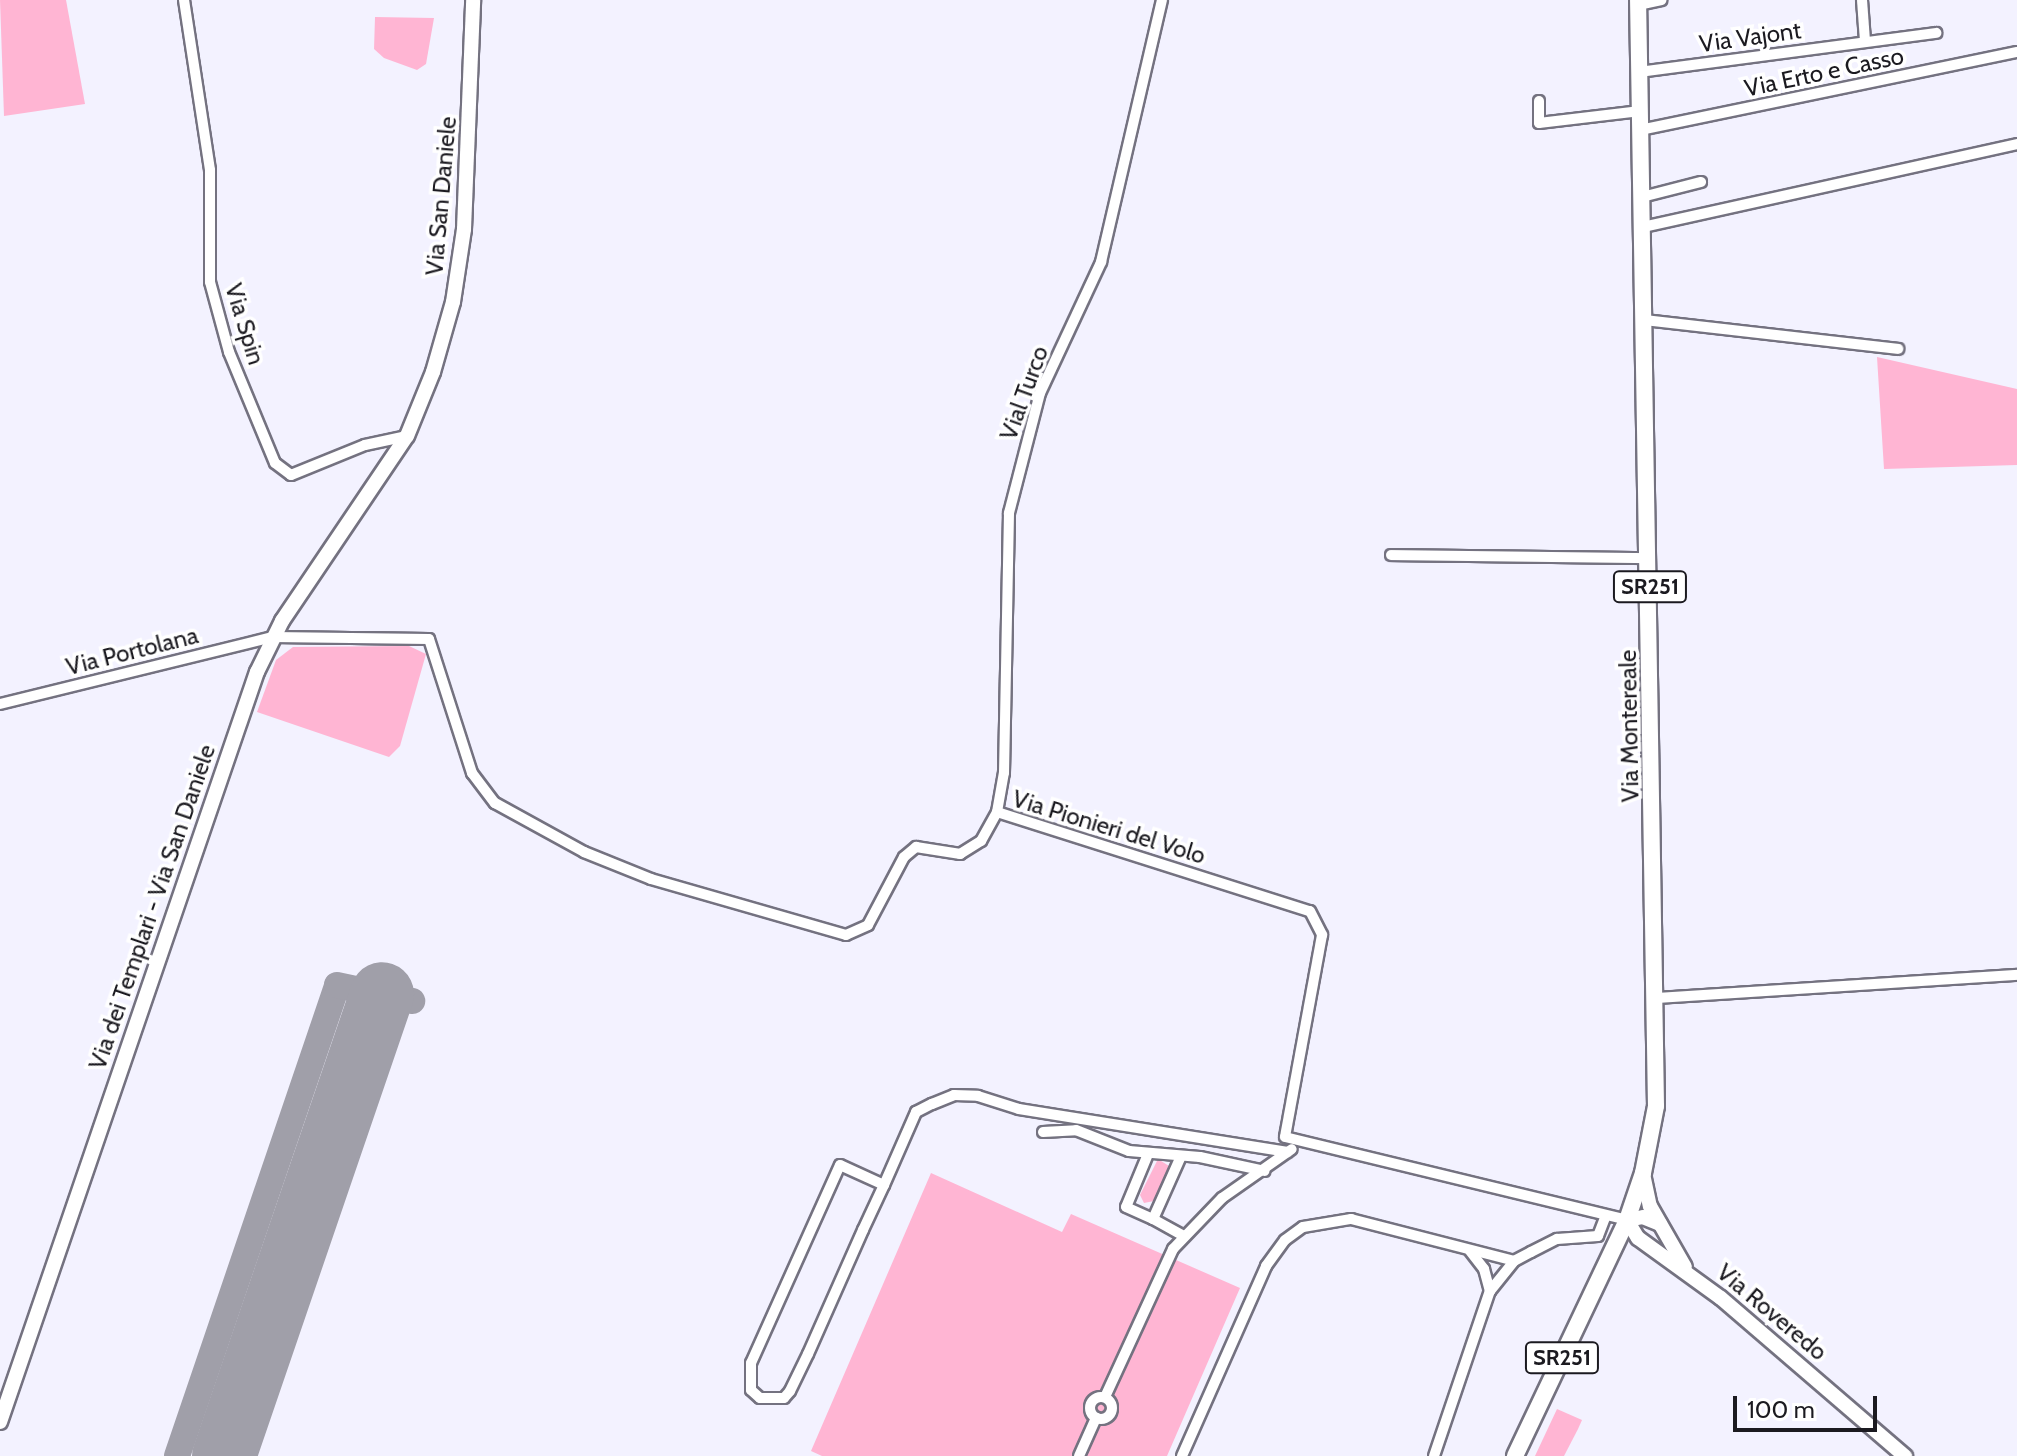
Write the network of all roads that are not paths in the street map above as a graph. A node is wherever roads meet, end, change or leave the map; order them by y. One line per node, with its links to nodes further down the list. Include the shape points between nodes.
1 (184, 0): 20 (street, Via Spin, via 210,170 212,292 229,352 275,463 282,474 291,475 365,445)
2 (473, 0): 20 (street, Via San Daniele, via 464,229 441,344)
3 (1162, 0): 25 (street, Vial Turco, via 1101,262 1040,393 1009,513 1004,773)
4 (1661, 0): 6 (street)
5 (1862, 0): 8 (street)
6 (1638, 2): 10 (main road, Via Montereale / SR251)
7 (1936, 33): 8 (street, Via Vajont)
8 (1865, 41): 10 (street, Via Vajont)
9 (2017, 52): 13 (street, Via Erto e Casso)
10 (1639, 72): 12 (main road, Via Montereale / SR251)
11 (1539, 101): 12 (street, via 1539,123)
12 (1640, 111): 13 (main road, Via Montereale / SR251)
13 (1640, 130): 16 (main road, Via Montereale / SR251)
14 (2017, 144): 17 (street)
15 (1701, 182): 16 (street)
16 (1642, 197): 17 (main road, Via Montereale / SR251)
17 (1643, 227): 18 (main road, Via Montereale / SR251)
18 (1645, 320): 19 (street); 22 (main road, Via Montereale / SR251)
19 (1898, 349)
20 (407, 436): 23 (street, Via dei Templari - Via San Daniele)
21 (1391, 555): 22 (street)
22 (1650, 558): 27 (main road, Via Montereale / SR251)
23 (273, 637): 24 (street, Via Portolana); 25 (street, Via Pionieri del Volo, via 429,639 472,773 495,803 584,852 651,879 846,935 868,925 904,857 916,847 960,854 981,841); 50 (street, Via dei Templari - Via San Daniele, via 229,750)
24 (0, 704)
25 (997, 812): 29 (street, Via Pionieri del Volo, via 1310,911 1318,919 1322,935 1285,1137)
26 (2017, 975): 27 (street)
27 (1658, 998): 34 (main road, Via Montereale / SR251, via 1656,1106)
28 (1043, 1132): 31 (street, via 1076,1130)
29 (1303, 1141): 30 (street); 36 (street)
30 (1288, 1152): 33 (street); 35 (street, via 954,1095 916,1112)
31 (1148, 1154): 32 (street); 37 (street, via 1126,1207)
32 (1181, 1156): 33 (street); 37 (street)
33 (1265, 1171): 40 (street, via 1222,1198)
34 (1643, 1173): 38 (main road, Via Montereale / SR251); 39 (street, Via Roveredo, via 1645,1192)
35 (884, 1185): 35 (street, via 790,1391 784,1398 760,1398 751,1390 751,1363 840,1165)
36 (1606, 1215): 38 (street); 44 (street, via 1598,1236 1557,1239)
37 (1153, 1219): 40 (street)
38 (1627, 1220): 39 (street, via 1643,1217); 41 (street, Via Roveredo); 43 (main road, SR251)
39 (1660, 1224): 45 (street, Via Roveredo)
40 (1184, 1236): 47 (street, via 1162,1270)
41 (1649, 1247): 43 (street, via 1625,1245); 45 (street, Via Roveredo)
42 (1469, 1250): 44 (street); 46 (street, via 1484,1269); 52 (street, via 1351,1219 1303,1227 1285,1240 1266,1266)
43 (1608, 1259): 54 (main road, SR251)
44 (1514, 1261): 46 (street)
45 (1687, 1271): 49 (street, Via Roveredo)
46 (1490, 1291): 53 (street)
47 (1105, 1397): 48 (street, via 1111,1412); 48 (street, via 1097,1396 1089,1405)
48 (1096, 1418): 51 (street)
49 (1865, 1419): 55 (street, Via Roveredo); 56 (street, Via Roveredo)
50 (0, 1422)
51 (1079, 1456)
52 (1182, 1456)
53 (1434, 1456)
54 (1515, 1456)
55 (1905, 1456)
56 (1918, 1456)

